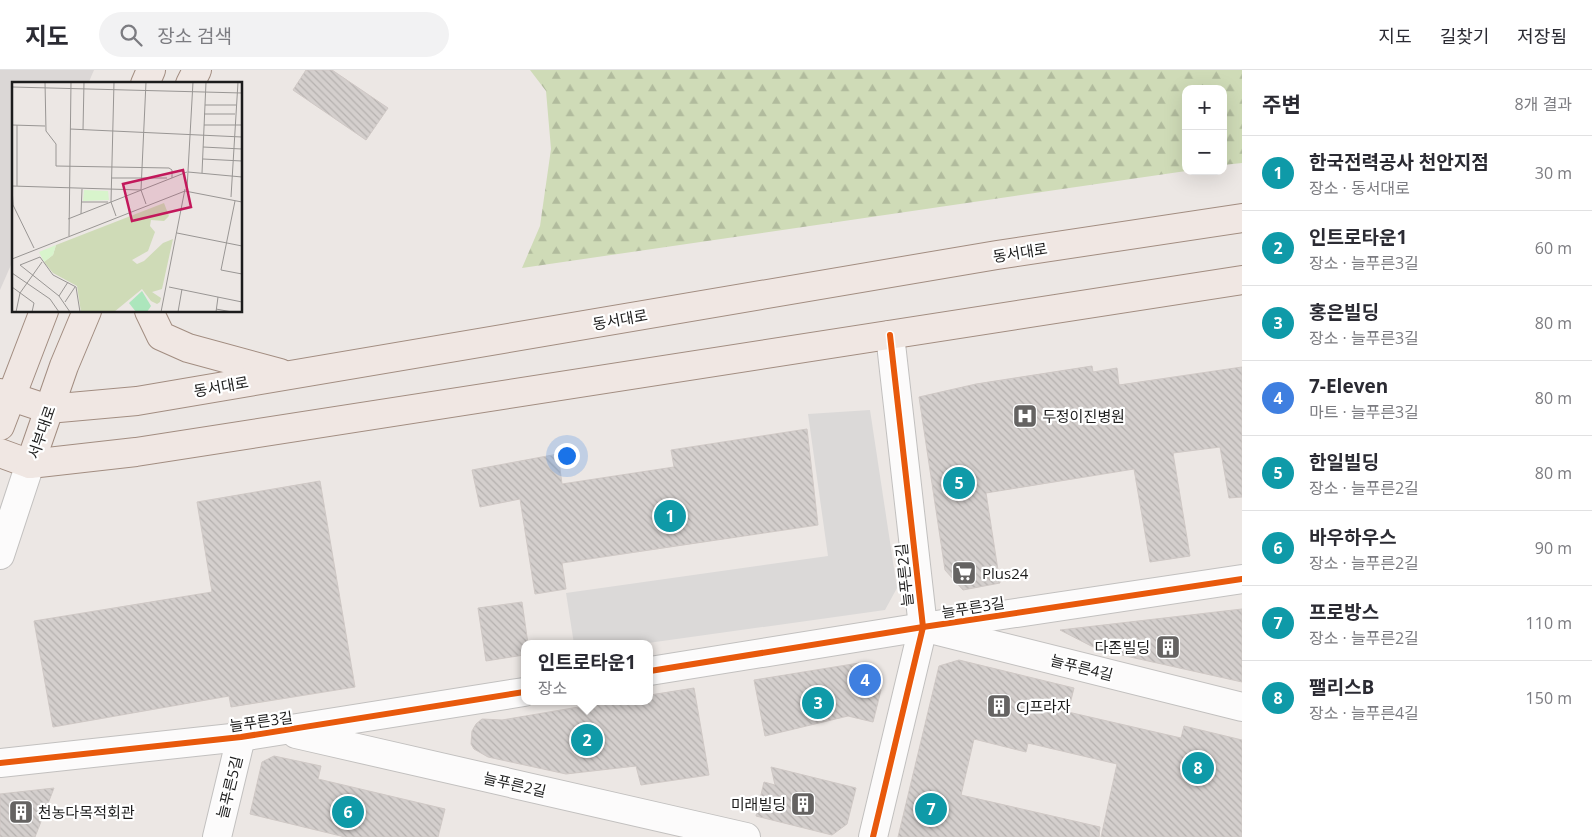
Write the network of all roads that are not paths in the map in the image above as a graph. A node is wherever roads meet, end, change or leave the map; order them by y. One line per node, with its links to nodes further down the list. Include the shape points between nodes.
1 (151, 70): 3 (main road)
2 (197, 70): 4 (main road)
3 (145, 82)
4 (191, 82)
5 (1242, 218): 11 (main road, 동서대로, via 997,255)
6 (1242, 280): 10 (main road)
7 (44, 312): 12 (main road)
8 (86, 312): 13 (main road, 서부대로)
9 (149, 312): 11 (main road, via 161,336 188,348)
10 (890, 335): 16 (main road, via 136,452); 19 (street, 늘푸른2길)
11 (286, 375): 13 (main road, 동서대로, via 137,401)
12 (5, 394): 13 (main road, 동서대로); 14 (main road)
13 (48, 409): 16 (main road, 서부대로)
14 (0, 426)
15 (0, 453): 16 (main road)
16 (30, 464): 17 (street, 서부대로)
17 (0, 555)
18 (1242, 579): 19 (street, 늘푸른3길)
19 (923, 627): 20 (street, 늘푸른3길); 22 (street, 늘푸른4길); 28 (street, 늘푸른2길)
20 (653, 671)
21 (521, 692): 23 (street, 늘푸른3길)
22 (1242, 707)
23 (284, 731): 24 (street, 늘푸른3길); 27 (street, 늘푸른2길)
24 (241, 737): 25 (street, 늘푸른3길); 26 (street, 늘푸른5길)
25 (0, 763)
26 (216, 837)
27 (746, 837)
28 (873, 837)

